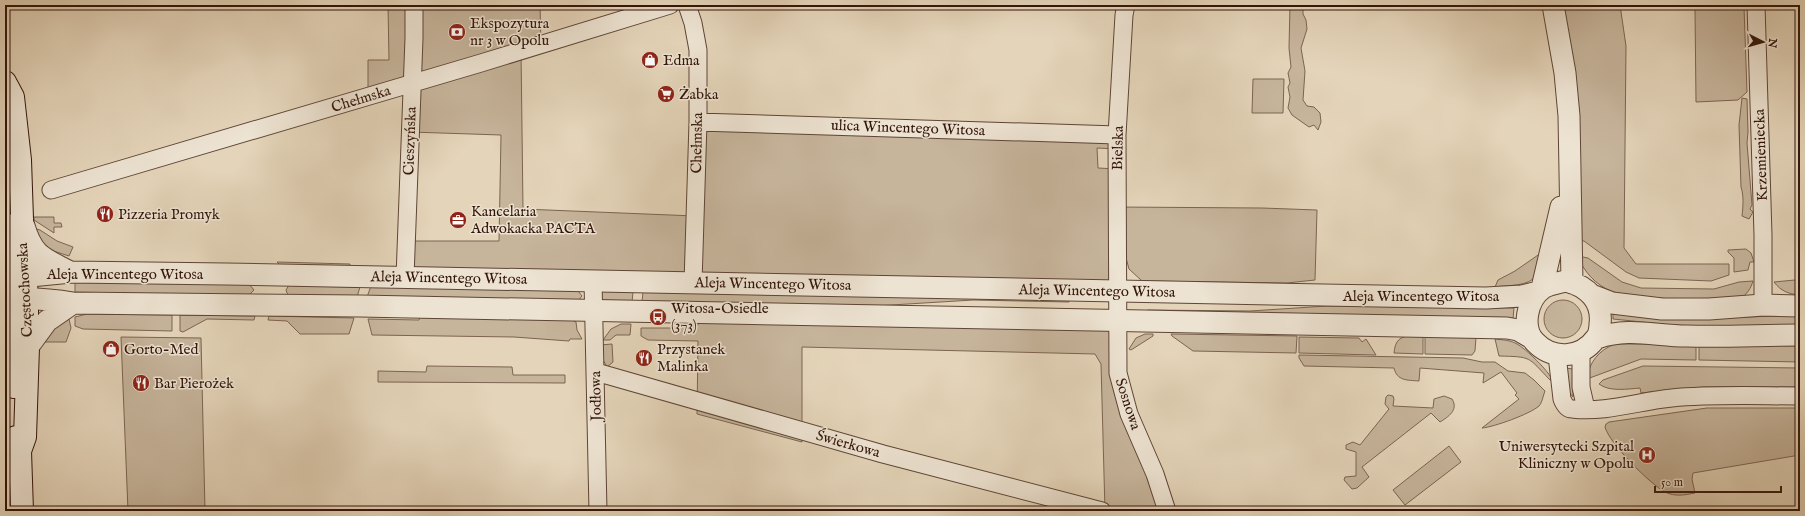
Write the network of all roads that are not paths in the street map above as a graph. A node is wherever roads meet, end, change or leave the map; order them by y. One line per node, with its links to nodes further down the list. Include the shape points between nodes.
1 (414, 5): 8 (street, Cieszyńska)
2 (670, 5): 8 (street, Chełmska)
3 (687, 5): 9 (street, Chełmska, via 698,50)
4 (1126, 5): 10 (street, Bielska)
5 (1553, 5): 11 (street, via 1565,73 1569,116)
6 (1756, 5): 27 (street, Krzemieniecka)
7 (5, 82): 13 (main road, via 13,98 20,160)
8 (412, 83): 12 (street, Chełmska); 17 (street, Cieszyńska)
9 (698, 122): 10 (street, ulica Wincentego Witosa); 19 (street, Chełmska)
10 (1118, 135): 22 (street, Bielska)
11 (1569, 171): 20 (street); 21 (street)
12 (51, 190)
13 (13, 221): 14 (street, via 40,257); 16 (main road, Częstochowska)
14 (70, 272): 15 (street, Aleja Wincentego Witosa); 16 (street, Aleja Wincentego Witosa)
15 (268, 274): 17 (street, Aleja Wincentego Witosa); 26 (street)
16 (13, 277): 24 (main road, Częstochowska)
17 (405, 277): 18 (street, Aleja Wincentego Witosa)
18 (592, 281): 19 (street, Aleja Wincentego Witosa); 29 (street, Jodłowa)
19 (693, 283): 22 (street, Aleja Wincentego Witosa)
20 (1572, 283): 21 (street, via 1556,283); 23 (street, via 1588,290)
21 (1540, 290): 22 (street, Aleja Wincentego Witosa, via 1522,296 1486,298); 32 (street, via 1528,308 1527,323)
22 (1117, 291): 30 (street, Sosnowa)
23 (1594, 296): 27 (street, via 1612,303 1662,309); 34 (street, via 1600,307 1601,319)
24 (14, 299): 25 (street, Aleja Wincentego Witosa, via 54,299); 33 (main road, Częstochowska)
25 (73, 303): 26 (street, Aleja Wincentego Witosa); 33 (street)
26 (268, 305): 29 (street, Aleja Wincentego Witosa)
27 (1763, 305): 28 (street)
28 (1800, 306)
29 (594, 311): 30 (street, Aleja Wincentego Witosa); 36 (street, Jodłowa)
30 (1117, 321): 32 (street, Aleja Wincentego Witosa, via 1508,328); 42 (street, Sosnowa, via 1118,373 1129,414 1155,474)
31 (1800, 335): 34 (street, via 1682,336 1624,331)
32 (1530, 337): 35 (street, via 1540,348)
33 (15, 342): 39 (main road, Częstochowska, via 16,438 20,451)
34 (1589, 344): 35 (street, via 1572,354); 38 (street, via 1581,387)
35 (1557, 355): 38 (street, via 1562,399 1565,405 1570,409)
36 (596, 372): 40 (street, Jodłowa); 41 (street, Świerkowa, via 883,454)
37 (1800, 396): 38 (street, via 1696,396 1652,400 1596,410)
38 (1586, 409)
39 (22, 511)
40 (598, 511)
41 (1102, 511)
42 (1167, 511)

